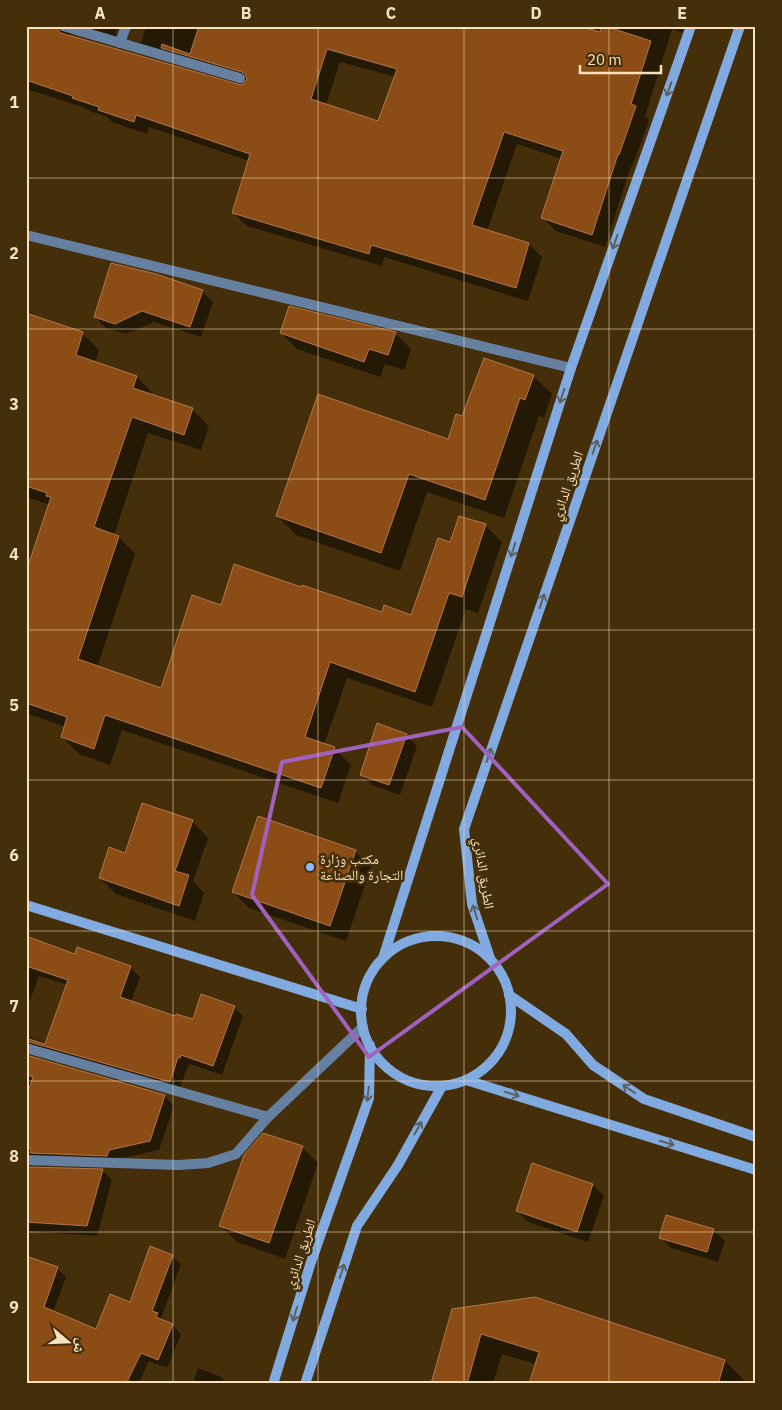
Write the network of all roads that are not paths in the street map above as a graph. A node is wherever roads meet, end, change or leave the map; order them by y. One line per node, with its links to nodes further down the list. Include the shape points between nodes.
1 (62, 26): 5 (street)
2 (126, 26): 5 (street)
3 (691, 26): 8 (main road, one-way to 8)
4 (740, 26): 11 (main road, الطريق الدائري, one-way to 4, via 472,904 464,829)
5 (120, 43): 6 (street)
6 (240, 78)
7 (26, 235): 8 (street)
8 (571, 368): 10 (main road, one-way to 10)
9 (26, 905): 13 (main road)
10 (383, 958): 11 (main road, via 418,938 437,936 456,938); 13 (main road, via 372,973)
11 (490, 958): 12 (main road, via 502,975)
12 (509, 995): 17 (main road, via 511,1015 504,1042 483,1069); 20 (main road, one-way to 12, via 644,1099 593,1065 566,1034)
13 (362, 1009): 14 (main road)
14 (363, 1027): 15 (main road); 19 (street)
15 (370, 1046): 18 (main road, via 392,1072 424,1085); 23 (main road, الطريق الدائري, one-way to 23, via 369,1098 311,1262)
16 (26, 1048): 19 (street)
17 (466, 1080): 18 (main road); 22 (main road, one-way to 22)
18 (442, 1086): 24 (main road, one-way to 18, via 357,1226 398,1165)
19 (268, 1117): 21 (street, via 236,1154 208,1163)
20 (756, 1137)
21 (26, 1160)
22 (756, 1170)
23 (273, 1384)
24 (305, 1384)

